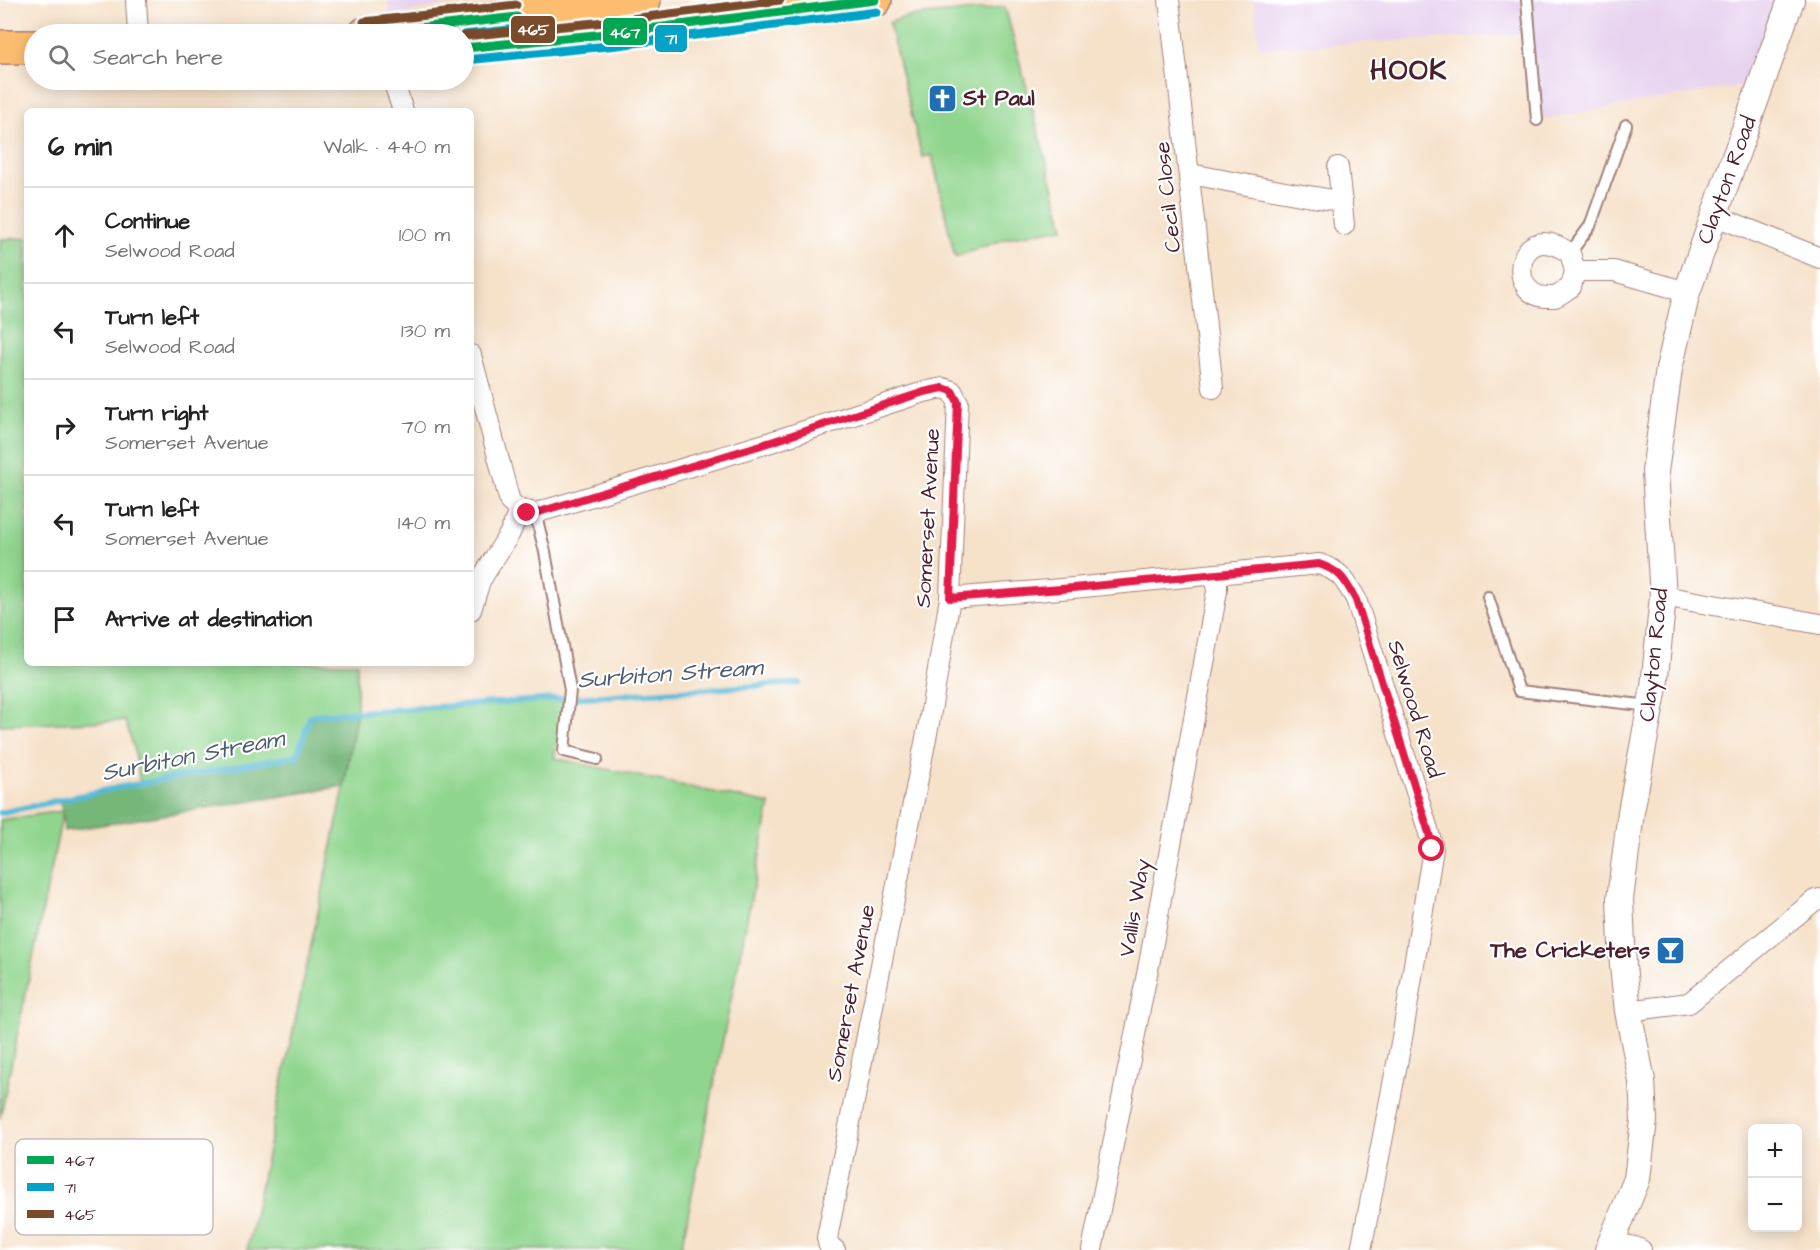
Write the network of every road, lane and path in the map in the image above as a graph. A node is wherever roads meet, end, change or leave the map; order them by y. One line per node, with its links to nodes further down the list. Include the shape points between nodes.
1 (136, 0): 7 (street)
2 (643, 0): 8 (highway)
3 (875, 0): 11 (highway)
4 (1169, 0): 19 (street, Cecil Close)
5 (1527, 0): 16 (lane)
6 (1791, 0): 21 (street, Clayton Road)
7 (137, 24)
8 (455, 24)
9 (0, 47): 10 (highway)
10 (24, 47)
11 (474, 47)
12 (0, 68): 13 (highway)
13 (24, 68)
14 (396, 90): 15 (street)
15 (402, 108)
16 (1537, 120)
17 (1626, 125): 24 (lane, via 1590,226)
18 (1338, 167): 20 (street)
19 (1190, 174): 20 (street, via 1296,196); 27 (street, Cecil Close)
20 (1342, 201): 22 (street)
21 (1716, 216): 23 (street); 25 (street, Clayton Road)
22 (1344, 225)
23 (1820, 258)
24 (1572, 262): 25 (street)
25 (1687, 292): 30 (street, Clayton Road, via 1669,369 1655,472)
26 (474, 366): 28 (street, via 510,502)
27 (1213, 388)
28 (527, 512): 32 (street, Somerset Avenue, via 943,388 952,391 958,402); 33 (street, via 480,581); 36 (lane, via 545,552 570,690 564,751)
29 (1217, 574): 32 (street, Selwood Road); 41 (street, Vallis Way, via 1152,948); 42 (street, Selwood Road, via 1319,564 1343,576 1356,600 1429,833 1430,876)
30 (1664, 596): 34 (street); 35 (street, Clayton Road)
31 (1488, 597): 35 (lane, via 1519,691)
32 (950, 598): 40 (street, Somerset Avenue, via 827,1238)
33 (474, 600)
34 (1820, 624)
35 (1650, 706): 38 (street, Clayton Road, via 1620,899)
36 (597, 759)
37 (1820, 899): 38 (street, via 1689,1003)
38 (1628, 1011): 39 (street, Clayton Road, via 1642,1081 1644,1120 1637,1179)
39 (1610, 1246): 43 (street)
40 (835, 1250)
41 (1092, 1250)
42 (1361, 1250)
43 (1641, 1250)

